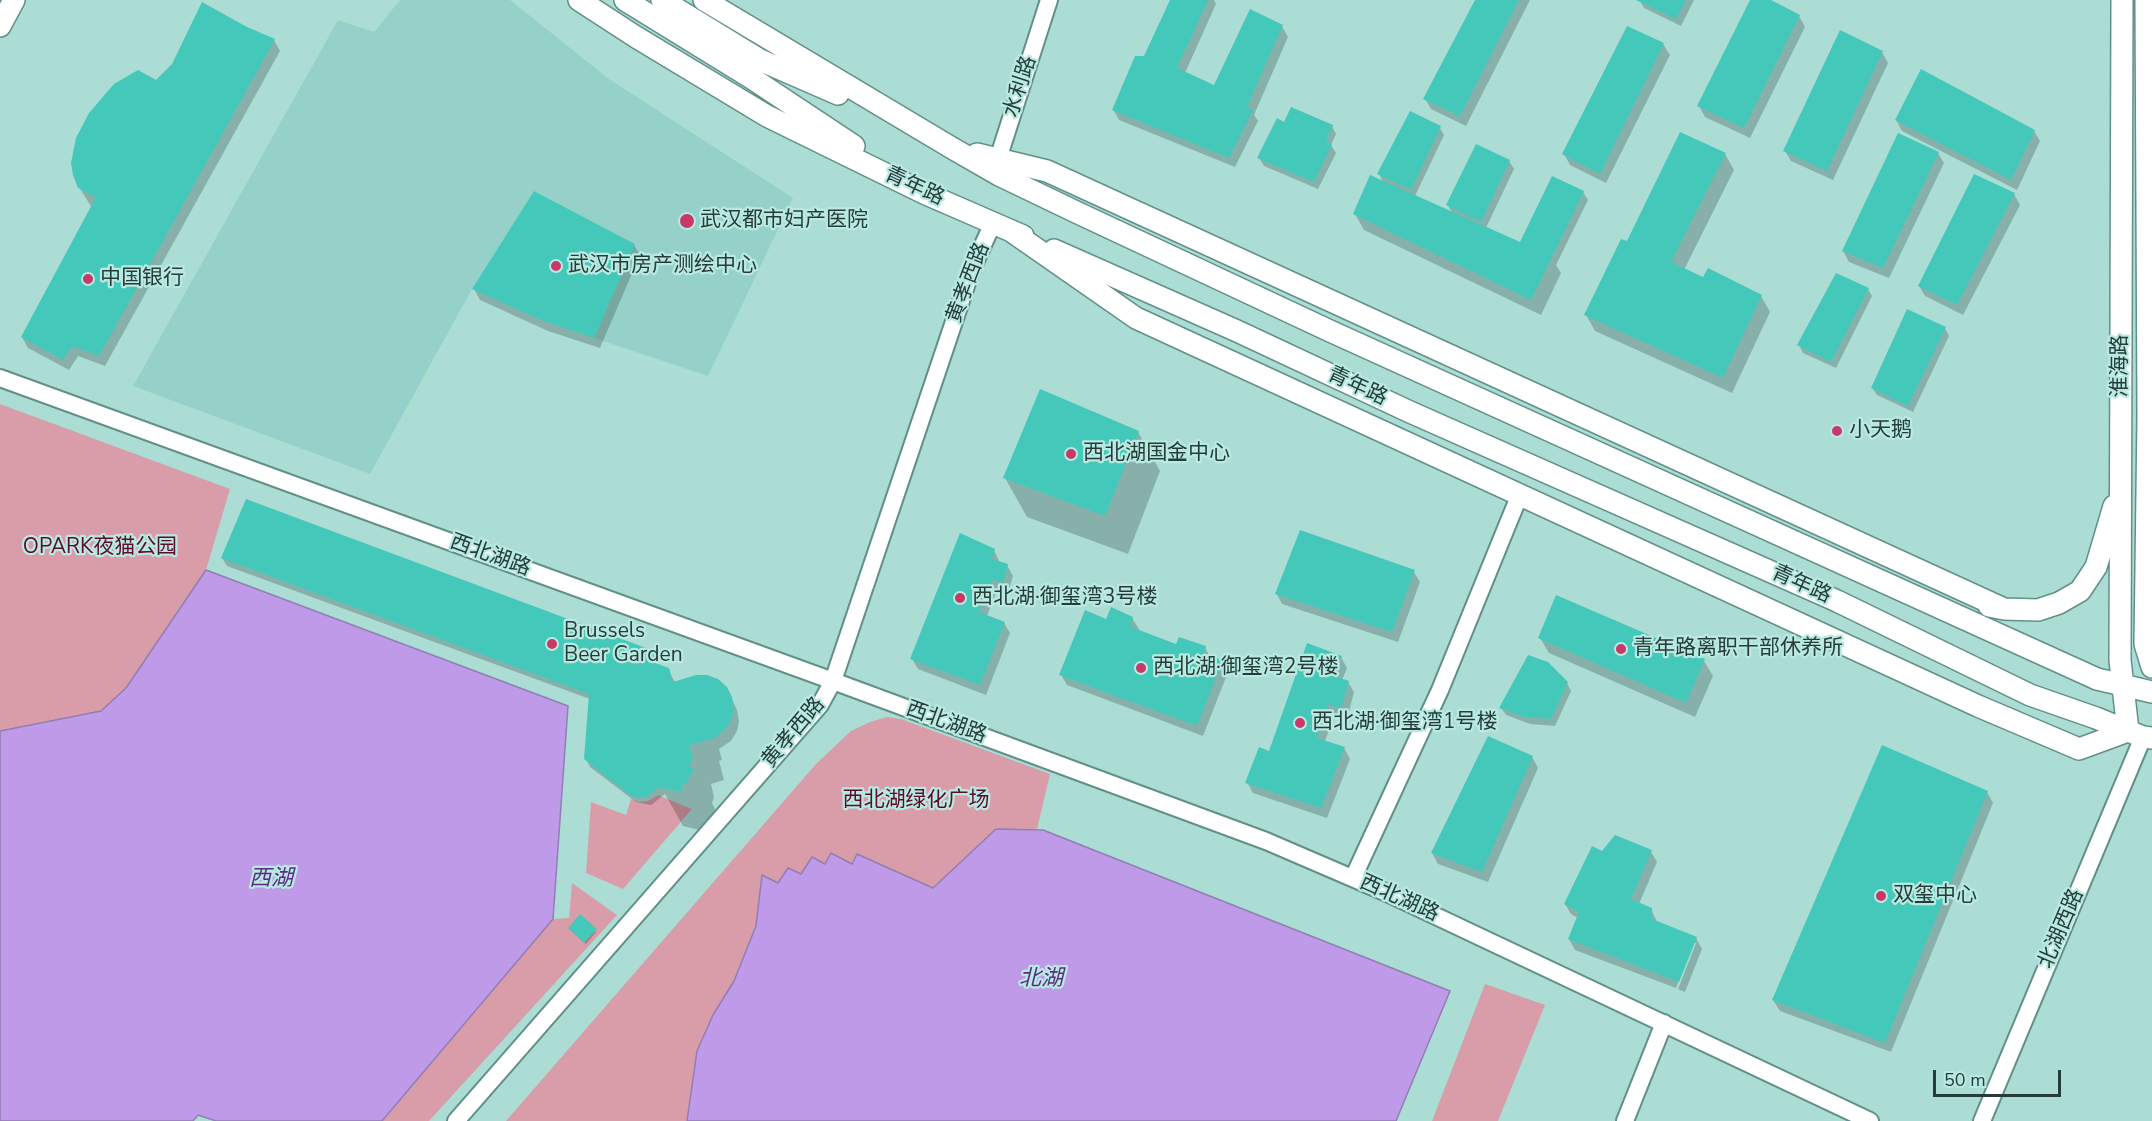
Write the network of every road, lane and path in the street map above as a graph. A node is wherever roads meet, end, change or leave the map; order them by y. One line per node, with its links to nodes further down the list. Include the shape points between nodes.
1 (14, 0): 9 (main road)
2 (579, 0): 16 (main road, 青年路, via 767,116)
3 (625, 0): 12 (main road)
4 (662, 0): 12 (main road)
5 (704, 0): 14 (main road, 青年路)
6 (1048, 0): 15 (street, 水利路)
7 (2122, 0): 10 (main road, 淮海路)
8 (2146, 0): 11 (main road, 淮海路)
9 (0, 26)
10 (2122, 43): 11 (street); 19 (main road, 淮海路)
11 (2149, 46): 13 (main road, 淮海路)
12 (755, 68): 14 (main road); 16 (main road)
13 (2150, 110): 22 (main road, 淮海路)
14 (943, 143): 15 (main road, 青年路)
15 (999, 167): 21 (main road, 青年路, via 1330,331); 23 (main road, via 1047,171)
16 (924, 193): 17 (main road, 青年路)
17 (1002, 227): 20 (main road, via 1136,318); 25 (street, 黄孝西路, via 970,271); 28 (main road, 青年路, via 1826,596 2030,695)
18 (0, 378): 25 (street, 西北湖路)
19 (2120, 482): 23 (main road, via 2096,567 2080,591 2038,610); 26 (main road, 淮海路)
20 (1520, 494): 28 (main road, via 2079,749); 29 (street, via 1440,690)
21 (1892, 586): 23 (main road); 26 (main road, 青年路, via 2097,679)
22 (2149, 589): 24 (main road, 淮海路, via 2145,644)
23 (2004, 609)
24 (2152, 667)
25 (833, 681): 29 (street, 西北湖路, via 1266,841); 31 (street, 黄孝西路, via 820,705)
26 (2122, 685): 27 (main road, 青年路); 28 (main road, 淮海路)
27 (2152, 692)
28 (2141, 735): 34 (street, 北湖西路)
29 (1353, 879): 30 (street, 西北湖路)
30 (1664, 1023): 32 (street); 33 (street, 西北湖路)
31 (456, 1121)
32 (1624, 1121)
33 (1870, 1121)
34 (1982, 1121)

